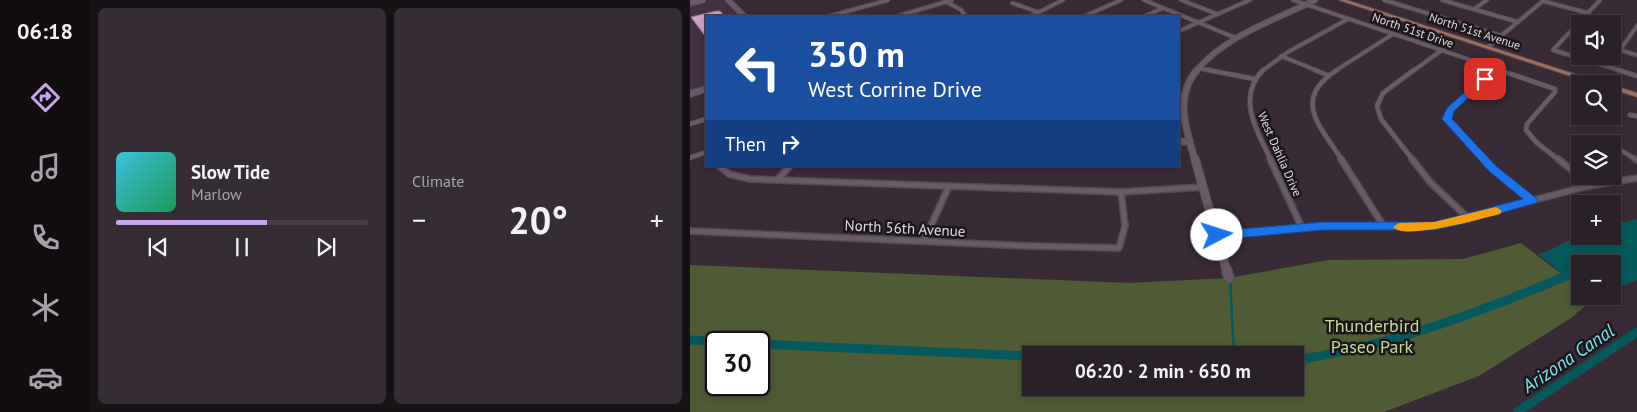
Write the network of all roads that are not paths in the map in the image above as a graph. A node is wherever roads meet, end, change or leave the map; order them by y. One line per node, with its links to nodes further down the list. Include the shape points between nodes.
1 (703, 0): 21 (street)
2 (728, 0): 29 (street)
3 (888, 0): 30 (street)
4 (952, 0): 19 (street)
5 (1063, 0): 26 (street)
6 (1121, 0): 34 (street)
7 (1144, 0): 24 (street)
8 (1181, 0): 20 (street)
9 (1190, 0): 20 (street)
10 (1250, 0): 28 (street)
11 (1293, 0): 23 (street, North 51st Drive)
12 (1315, 0): 23 (street)
13 (1341, 0): 44 (main road, North 51st Avenue)
14 (1384, 0): 42 (street)
15 (1442, 0): 25 (street)
16 (1487, 0): 25 (street)
17 (1543, 0): 27 (street); 38 (street)
18 (1600, 0): 27 (street)
19 (945, 1): 31 (street); 32 (street)
20 (1186, 2): 28 (street)
21 (690, 3)
22 (1012, 3): 26 (street)
23 (1306, 4): 36 (street, North 51st Drive); 43 (street)
24 (1164, 8): 35 (street); 37 (street)
25 (1474, 9): 38 (street)
26 (1038, 12): 33 (street)
27 (1588, 12): 52 (street, via 1553,50)
28 (1217, 14): 37 (street)
29 (743, 15)
30 (834, 15)
31 (901, 15)
32 (965, 15)
33 (1033, 15)
34 (1088, 15)
35 (1147, 15)
36 (1348, 18): 41 (street, North 51st Drive); 47 (street)
37 (1197, 22): 40 (street); 43 (street)
38 (1518, 22): 42 (street)
39 (1637, 26): 46 (street, via 1620,50)
40 (1180, 30)
41 (1393, 34): 45 (street, North 51st Drive); 50 (street)
42 (1502, 36): 44 (street)
43 (1236, 38): 48 (street)
44 (1488, 47): 51 (main road, North 51st Avenue)
45 (1442, 50): 49 (street, North 51st Drive); 81 (street, via 1379,97 1377,109 1381,119 1430,182)
46 (1637, 55)
47 (1280, 56): 50 (street); 53 (street)
48 (1197, 68): 53 (street); 56 (street)
49 (1496, 68): 72 (street, North 51st Drive, via 1555,89 1527,124 1526,130 1537,144); 80 (street, via 1450,110 1447,119 1492,169)
50 (1327, 75): 82 (street, via 1318,83 1312,96 1313,113)
51 (1574, 75)
52 (1637, 76)
53 (1255, 79): 83 (street, West Dahlia Drive, via 1249,95 1250,115)
54 (1180, 88): 56 (street)
55 (705, 89): 58 (street)
56 (1186, 89): 64 (street, via 1183,114)
57 (1621, 90): 59 (main road)
58 (690, 94)
59 (1637, 95)
60 (1630, 115): 61 (street)
61 (1637, 116)
62 (705, 119): 63 (street)
63 (690, 124)
64 (1190, 141): 65 (street); 78 (street)
65 (1180, 142)
66 (1621, 150): 69 (street)
67 (705, 152): 68 (street)
68 (690, 158)
69 (1637, 160)
70 (720, 167): 74 (street, via 731,177)
71 (789, 167): 74 (street)
72 (1571, 170)
73 (1637, 178): 75 (street)
74 (778, 180): 77 (street)
75 (1621, 180)
76 (1591, 185): 80 (street)
77 (949, 186): 79 (street); 86 (street)
78 (1203, 187): 79 (street); 85 (street)
79 (1121, 192): 86 (street, North 56th Avenue, via 1125,226 1119,248)
80 (1532, 201): 81 (street)
81 (1469, 218): 82 (street, via 1425,227)
82 (1384, 227): 83 (street)
83 (1302, 228): 85 (street)
84 (690, 231): 86 (street, North 56th Avenue)
85 (1217, 235): 87 (street)
86 (924, 241)
87 (1229, 278)

